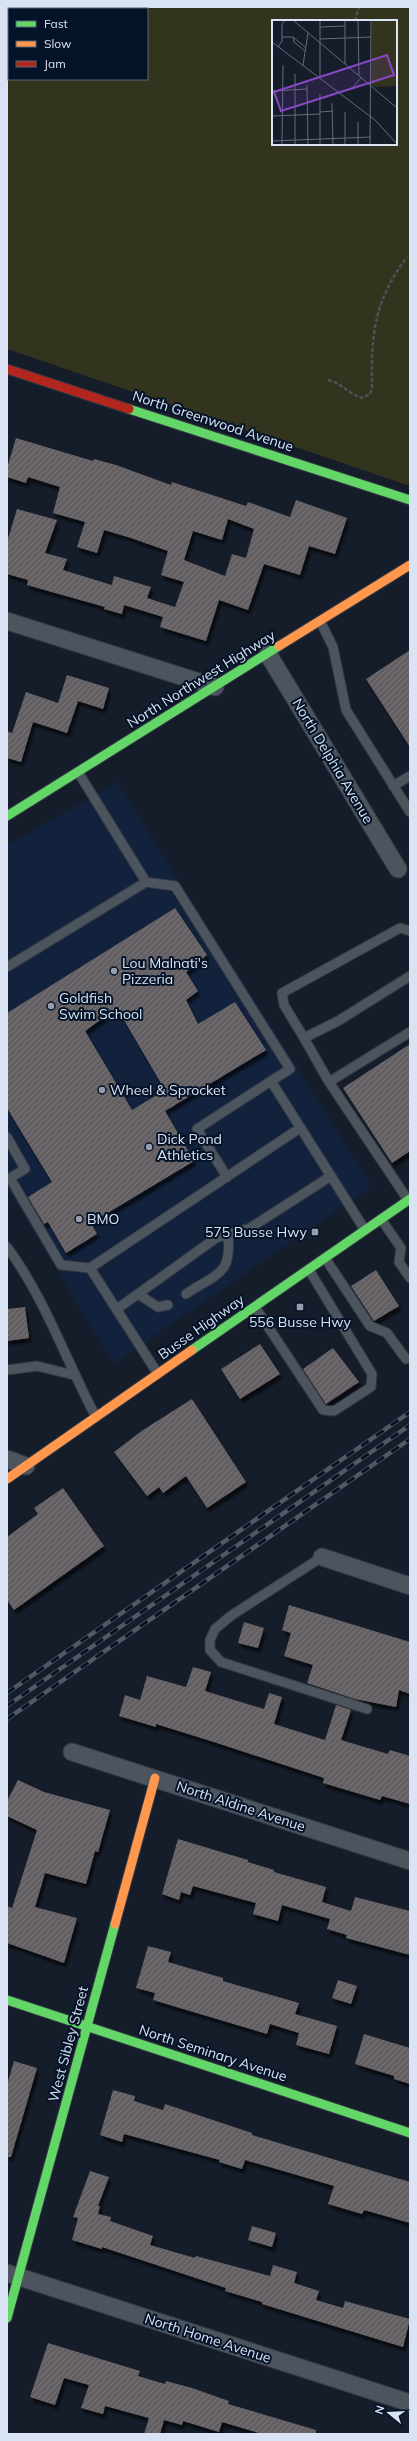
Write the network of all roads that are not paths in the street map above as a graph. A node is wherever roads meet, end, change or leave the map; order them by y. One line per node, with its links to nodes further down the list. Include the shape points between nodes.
1 (7, 369): 2 (street, North Greenwood Avenue)
2 (410, 500)
3 (410, 565): 5 (street, North Northwest Highway)
4 (7, 621): 7 (street)
5 (320, 622): 6 (street, North Northwest Highway); 10 (lane, via 333,647 346,710)
6 (268, 654): 7 (street, North Northwest Highway); 13 (street, North Delphia Avenue)
7 (215, 686): 8 (street, North Northwest Highway)
8 (78, 772): 12 (street, North Northwest Highway); 14 (lane)
9 (410, 776): 10 (lane)
10 (393, 786): 11 (lane)
11 (410, 812)
12 (7, 816)
13 (398, 869)
14 (146, 882): 16 (lane); 20 (lane, via 175,886 290,1069)
15 (410, 931): 19 (lane, via 400,928 282,993 284,1004)
16 (7, 967)
17 (410, 976): 19 (lane, via 338,1021)
18 (410, 1032): 21 (lane)
19 (304, 1038): 21 (lane)
20 (271, 1081): 22 (lane); 25 (lane, via 198,1129)
21 (328, 1082): 26 (lane)
22 (300, 1128): 24 (lane); 25 (lane)
23 (7, 1137): 32 (lane, via 25,1169 10,1178 61,1265)
24 (330, 1176): 28 (lane); 29 (lane, via 250,1228)
25 (227, 1177): 32 (lane)
26 (409, 1200): 27 (street, Busse Highway)
27 (381, 1219): 28 (street, Busse Highway); 34 (lane, via 401,1248 399,1262)
28 (365, 1230): 31 (street, Busse Highway)
29 (228, 1235): 35 (lane, via 216,1238); 36 (lane, via 230,1255 226,1267)
30 (7, 1247): 43 (lane, via 26,1272)
31 (325, 1258): 33 (street, Busse Highway); 40 (lane, via 370,1326 387,1333)
32 (90, 1268): 39 (lane)
33 (308, 1270): 38 (street, Busse Highway); 38 (lane, via 372,1374 371,1387 334,1411 323,1410)
34 (410, 1278)
35 (138, 1294): 37 (lane, via 158,1307); 39 (lane)
36 (186, 1294)
37 (168, 1305)
38 (255, 1306): 42 (street, Busse Highway)
39 (116, 1309): 42 (lane)
40 (406, 1358)
41 (7, 1370): 43 (lane, via 37,1366)
42 (158, 1374): 44 (street, Busse Highway)
43 (74, 1375): 44 (lane)
44 (96, 1417): 46 (street, Busse Highway)
45 (7, 1459): 46 (street)
46 (26, 1466): 47 (street, Busse Highway)
47 (7, 1479)
48 (322, 1557): 49 (street); 50 (lane, via 232,1615 215,1629 210,1640 210,1650 222,1662)
49 (410, 1586)
50 (367, 1709)
51 (72, 1752): 52 (street, North Aldine Avenue)
52 (155, 1778): 53 (street, North Aldine Avenue); 55 (street, West Sibley Street)
53 (410, 1861)
54 (7, 2000): 55 (street, North Seminary Avenue)
55 (87, 2027): 56 (street, North Seminary Avenue); 57 (street, West Sibley Street)
56 (410, 2133)
57 (13, 2275): 58 (street, West Sibley Street); 59 (street, North Home Avenue)
58 (7, 2318)
59 (410, 2403)

